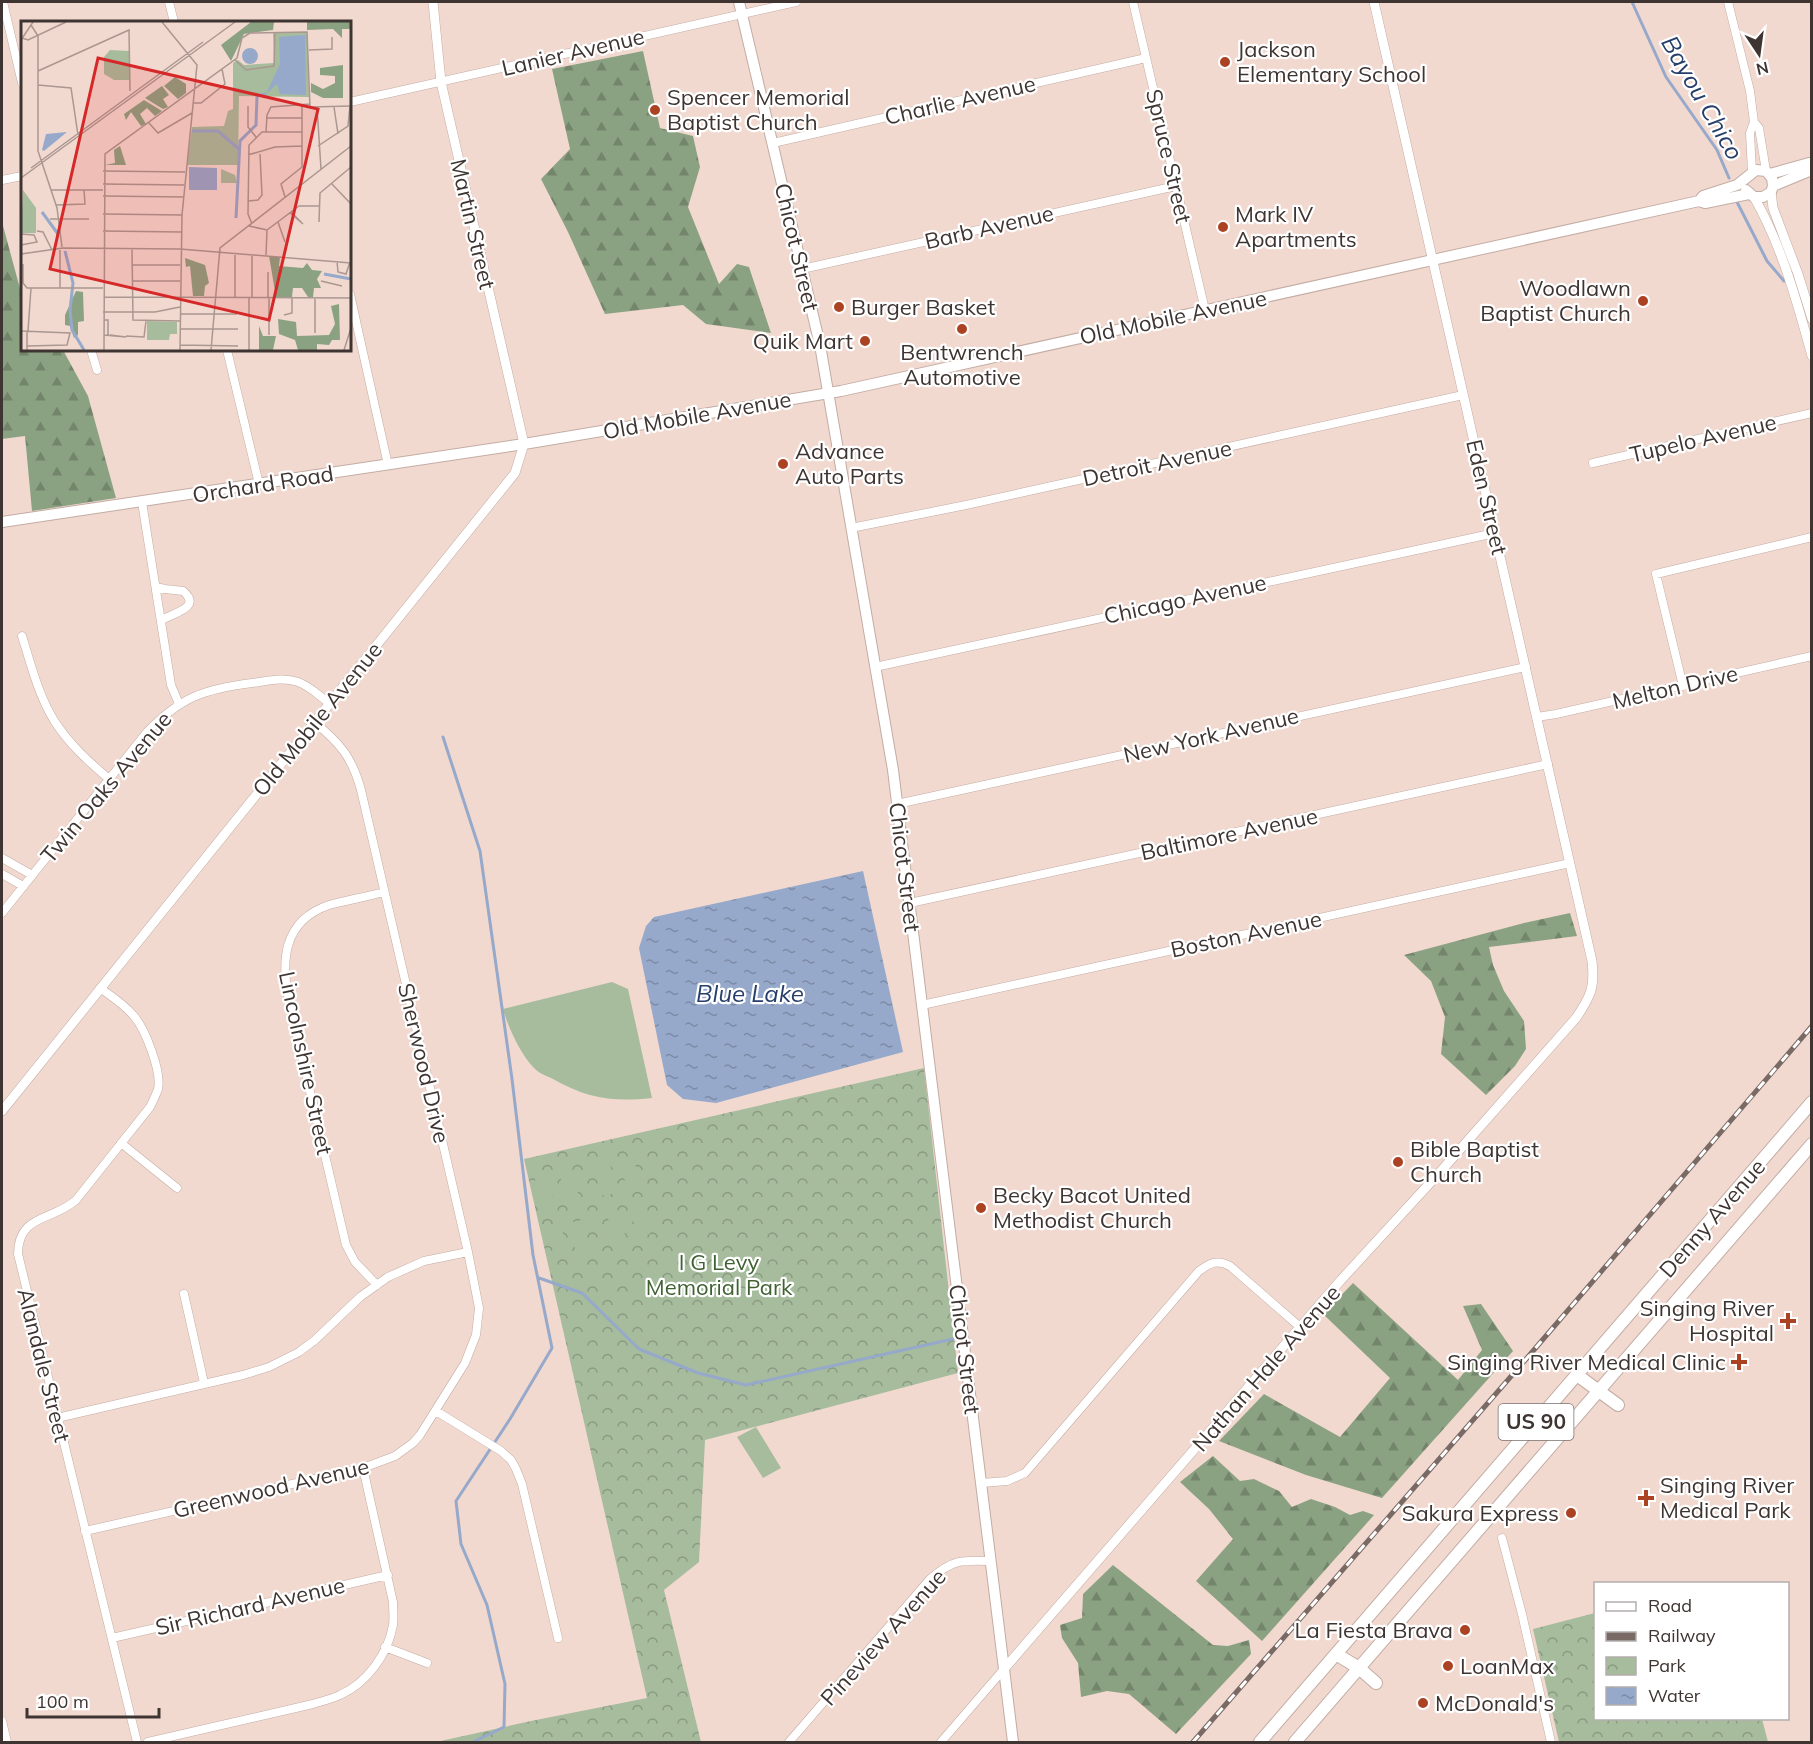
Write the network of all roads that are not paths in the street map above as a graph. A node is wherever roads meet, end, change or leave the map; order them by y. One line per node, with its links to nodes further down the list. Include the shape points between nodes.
1 (3, 2): 12 (street)
2 (169, 2): 10 (street)
3 (433, 2): 13 (street, Martin Street)
4 (739, 2): 9 (main road, Chicot Street)
5 (796, 2): 9 (street, Lanier Avenue)
6 (1132, 2): 11 (street, Spruce Street)
7 (1374, 2): 26 (street, Eden Street)
8 (1728, 2): 15 (street)
9 (742, 14): 13 (street, Lanier Avenue); 16 (main road, Chicot Street)
10 (174, 21)
11 (1146, 58): 16 (street, Charlie Avenue); 22 (street, Spruce Street)
12 (21, 79)
13 (441, 82): 14 (street, Lanier Avenue); 38 (street, Martin Street)
14 (351, 102)
15 (1754, 122): 18 (street, via 1759,128); 19 (street)
16 (773, 143): 27 (main road, Chicot Street)
17 (1812, 166): 18 (main road, Old Mobile Avenue, via 1809,163); 23 (main road, Old Mobile Avenue)
18 (1768, 172): 19 (main road, Old Mobile Avenue, via 1760,170); 23 (main road)
19 (1749, 175): 24 (main road, via 1745,186); 25 (main road, Old Mobile Avenue)
20 (21, 176): 21 (street)
21 (2, 180)
22 (1176, 186): 27 (street, Barb Avenue); 29 (street, Spruce Street)
23 (1772, 189): 24 (main road, Old Mobile Avenue, via 1763,197); 30 (street, via 1773,208)
24 (1751, 195): 25 (main road, Old Mobile Avenue); 33 (street, via 1767,222 1789,277)
25 (1699, 201): 26 (main road, Old Mobile Avenue)
26 (1433, 260): 29 (main road, Old Mobile Avenue); 36 (street, Eden Street)
27 (802, 269): 35 (main road, Chicot Street)
28 (351, 298): 40 (street)
29 (1205, 310): 35 (main road, Old Mobile Avenue)
30 (1812, 319)
31 (92, 351): 34 (street)
32 (227, 351): 41 (street)
33 (1812, 356)
34 (97, 370)
35 (828, 393): 38 (main road, Old Mobile Avenue); 44 (main road, Chicot Street)
36 (1463, 396): 44 (street, Detroit Avenue); 45 (street, Eden Street)
37 (1812, 413): 39 (street, Tupelo Avenue)
38 (524, 444): 40 (main road, Orchard Road); 54 (street, Old Mobile Avenue, via 515,473)
39 (1593, 463)
40 (388, 465): 41 (main road, Orchard Road)
41 (259, 484): 42 (main road, Orchard Road)
42 (142, 502): 43 (main road, Orchard Road); 47 (street)
43 (2, 522)
44 (851, 528): 51 (main road, Chicot Street)
45 (1495, 533): 51 (street, Chicago Avenue); 52 (street, Eden Street)
46 (1812, 537): 53 (street, via 1656,574)
47 (156, 587): 48 (street); 48 (street, via 183,591 189,599 185,609)
48 (162, 620): 55 (street, via 171,685)
49 (22, 636): 59 (street, via 39,690 56,723 84,758)
50 (1812, 656): 53 (street, Melton Drive)
51 (875, 667): 60 (main road, Chicot Street)
52 (1526, 667): 56 (street, Eden Street); 60 (street, New York Avenue)
53 (1683, 686): 56 (street, Melton Drive)
54 (329, 703): 55 (street, Twin Oaks Avenue, via 309,687 278,679 213,689); 57 (street, Old Mobile Avenue)
55 (179, 704): 59 (street, Twin Oaks Avenue, via 160,718)
56 (1537, 717): 58 (street, Eden Street)
57 (314, 722): 66 (street, Sherwood Drive, via 343,749 357,777); 69 (street, Old Mobile Avenue)
58 (1548, 764): 62 (street, Eden Street); 67 (street, Baltimore Avenue)
59 (109, 779): 64 (street, Twin Oaks Avenue)
60 (897, 804): 67 (main road, Chicot Street)
61 (2, 858): 64 (street)
62 (1570, 863): 70 (street, Eden Street, via 1592,961); 71 (street, Boston Avenue)
63 (2, 874): 65 (street)
64 (32, 875): 65 (street, Twin Oaks Avenue)
65 (23, 886): 68 (street, Twin Oaks Avenue)
66 (384, 892): 77 (street, Sherwood Drive); 78 (street, Lincolnshire Street, via 329,906 308,917 293,934 284,967 346,1245)
67 (910, 903): 71 (main road, Chicot Street)
68 (2, 913)
69 (100, 988): 73 (street, Old Mobile Avenue); 74 (street, Alandale Street, via 138,1022 159,1082 150,1107)
70 (1591, 994): 80 (street, Nathan Hale Avenue, via 1568,1027)
71 (922, 1005): 88 (main road, Chicot Street)
72 (1812, 1102): 81 (main road, Denny Avenue / US 90)
73 (2, 1111)
74 (121, 1143): 76 (street); 86 (street, Alandale Street, via 75,1200 62,1211 26,1227 20,1238 21,1270)
75 (1812, 1144): 83 (main road, US 90)
76 (177, 1188)
77 (468, 1252): 78 (street, via 424,1261); 85 (street, Sherwood Drive, via 478,1308 476,1335 465,1363)
78 (376, 1285): 82 (street, via 299,1352 269,1367)
79 (184, 1294): 82 (street)
80 (1300, 1327): 88 (street, via 1241,1274 1230,1266 1212,1262 1199,1271 1025,1473 1007,1481); 99 (street, Nathan Hale Avenue)
81 (1577, 1375): 83 (main road); 96 (main road, Denny Avenue / US 90)
82 (204, 1383): 86 (street)
83 (1599, 1391): 84 (main road); 98 (main road, US 90)
84 (1618, 1405)
85 (436, 1411): 87 (street, Greenwood Avenue, via 405,1450); 94 (street, via 501,1451 516,1469)
86 (57, 1418): 89 (street, Alandale Street)
87 (363, 1468): 89 (street, Greenwood Avenue); 92 (street)
88 (981, 1483): 91 (main road, Chicot Street)
89 (85, 1531): 93 (street, Alandale Street)
90 (1502, 1538): 110 (street)
91 (991, 1561): 99 (main road, Chicot Street); 105 (street, Pineview Avenue, via 952,1563 930,1578)
92 (388, 1575): 93 (street, Sir Richard Avenue); 95 (street, via 393,1623)
93 (112, 1638): 103 (street, Alandale Street)
94 (558, 1638)
95 (385, 1647): 97 (street); 104 (street, via 371,1672 339,1696)
96 (1336, 1654): 98 (main road); 108 (main road, Denny Avenue / US 90)
97 (427, 1663)
98 (1359, 1668): 100 (main road); 109 (main road, US 90)
99 (1004, 1669): 106 (street, Nathan Hale Avenue); 107 (main road, Chicot Street)
100 (1376, 1683)
101 (2, 1721): 102 (street)
102 (7, 1743)
103 (137, 1743)
104 (148, 1743)
105 (789, 1743)
106 (941, 1743)
107 (1013, 1743)
108 (1260, 1743)
109 (1295, 1743)
110 (1551, 1743)

